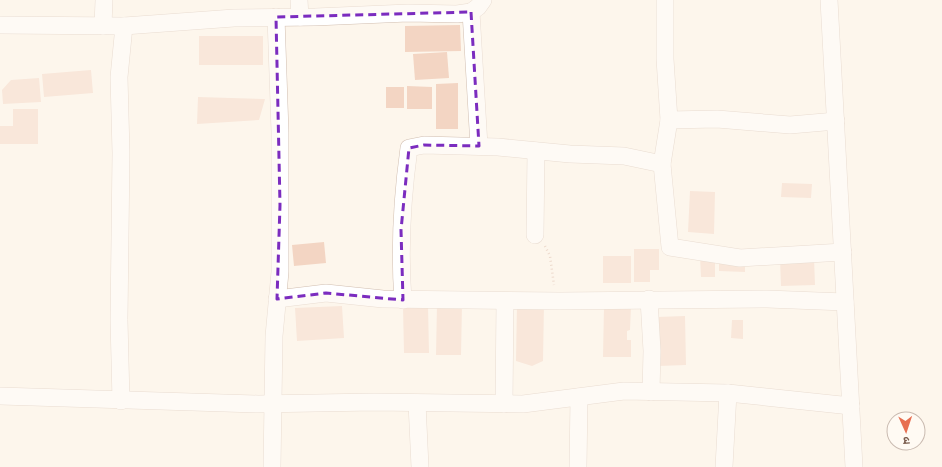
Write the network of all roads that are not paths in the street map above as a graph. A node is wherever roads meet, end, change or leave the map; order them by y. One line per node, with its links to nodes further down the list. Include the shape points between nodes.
1 (104, 0): 11 (street)
2 (299, 0): 9 (street)
3 (483, 0): 7 (street)
4 (665, 0): 13 (street)
5 (829, 0): 14 (street)
6 (408, 6): 7 (street); 9 (street)
7 (471, 12): 15 (street)
8 (276, 17): 9 (street); 12 (street); 20 (street, via 280,190)
9 (300, 17)
10 (0, 25): 11 (street)
11 (103, 26): 12 (street)
12 (124, 26): 29 (street, via 119,77)
13 (669, 120): 14 (street, via 717,119 790,126); 17 (street)
14 (836, 121): 19 (street)
15 (479, 146): 16 (street); 22 (street, via 424,145 409,148 401,230)
16 (536, 151): 17 (street, via 624,156); 18 (street)
17 (662, 164): 19 (street, via 670,247 740,258)
18 (535, 235)
19 (843, 252): 24 (street)
20 (278, 299): 22 (street, via 326,293); 31 (street, via 274,336)
21 (650, 299): 23 (street); 24 (street); 25 (street)
22 (403, 300): 23 (street)
23 (505, 301): 32 (street)
24 (845, 302): 33 (street)
25 (651, 392): 26 (street); 28 (street, via 624,391)
26 (728, 393): 33 (street); 37 (street)
27 (0, 396): 29 (street)
28 (580, 397): 32 (street); 36 (street)
29 (121, 401): 31 (street)
30 (417, 402): 31 (street); 32 (street); 35 (street)
31 (274, 404): 34 (street)
32 (504, 404)
33 (850, 406): 38 (street)
34 (272, 467)
35 (420, 467)
36 (578, 467)
37 (724, 467)
38 (854, 467)

